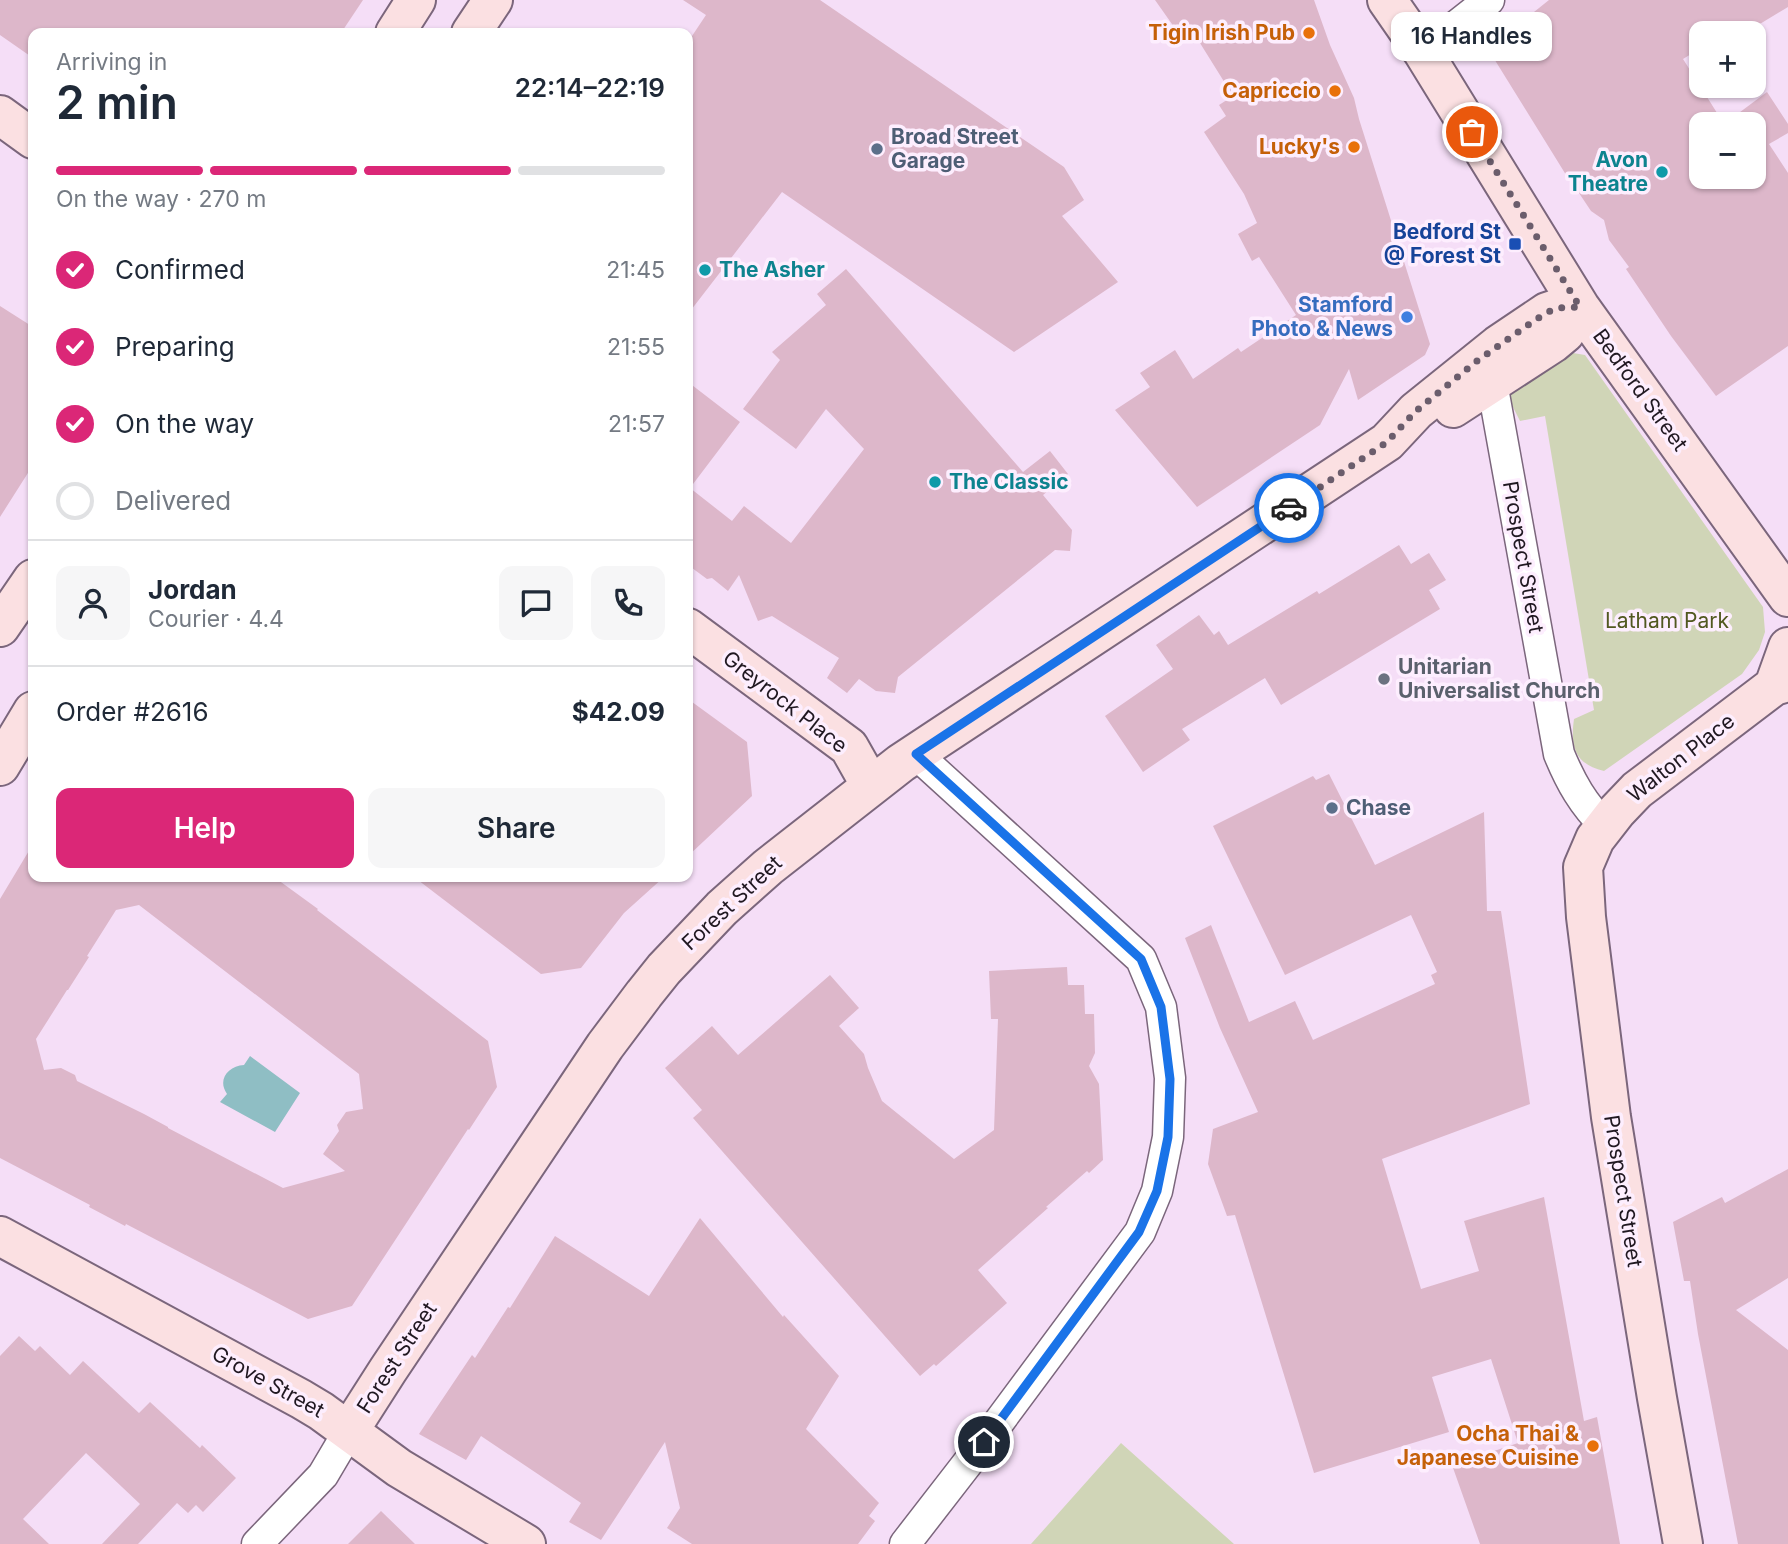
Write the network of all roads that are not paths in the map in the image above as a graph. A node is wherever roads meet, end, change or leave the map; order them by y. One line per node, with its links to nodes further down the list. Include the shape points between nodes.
1 (416, 0): 5 (main road)
2 (493, 0): 6 (main road)
3 (1387, 0): 7 (main road, Bedford Street)
4 (1489, 0): 7 (street)
5 (399, 28)
6 (474, 28)
7 (1423, 52): 10 (main road, Bedford Street)
8 (0, 115): 9 (main road)
9 (28, 135)
10 (1580, 307): 11 (main road, Forest Street, via 1553,342); 13 (main road, Bedford Street)
11 (1484, 372): 19 (main road, Forest Street, via 1413,433 1387,442); 22 (street, Prospect Street, via 1559,754)
12 (28, 586): 14 (main road)
13 (1788, 597)
14 (0, 627)
15 (693, 632): 21 (main road, Greyrock Place, via 849,747)
16 (1788, 647): 17 (main road, Walton Place)
17 (1781, 684): 22 (main road, Walton Place, via 1637,790)
18 (28, 718): 20 (main road)
19 (916, 754): 21 (main road, Forest Street); 27 (street, via 1141,959 1161,1007 1170,1079 1168,1137 1157,1191 1139,1232)
20 (0, 766)
21 (871, 786): 24 (main road, Forest Street, via 746,885 644,994 547,1130)
22 (1600, 832): 28 (main road, Prospect Street, via 1583,867 1589,944 1613,1131)
23 (0, 1236): 24 (main road, Grove Street, via 301,1399)
24 (349, 1431): 25 (street, Forest Street, via 323,1475); 26 (main road, Grove Street, via 399,1468)
25 (257, 1544)
26 (526, 1544)
27 (905, 1544)
28 (1683, 1544)

